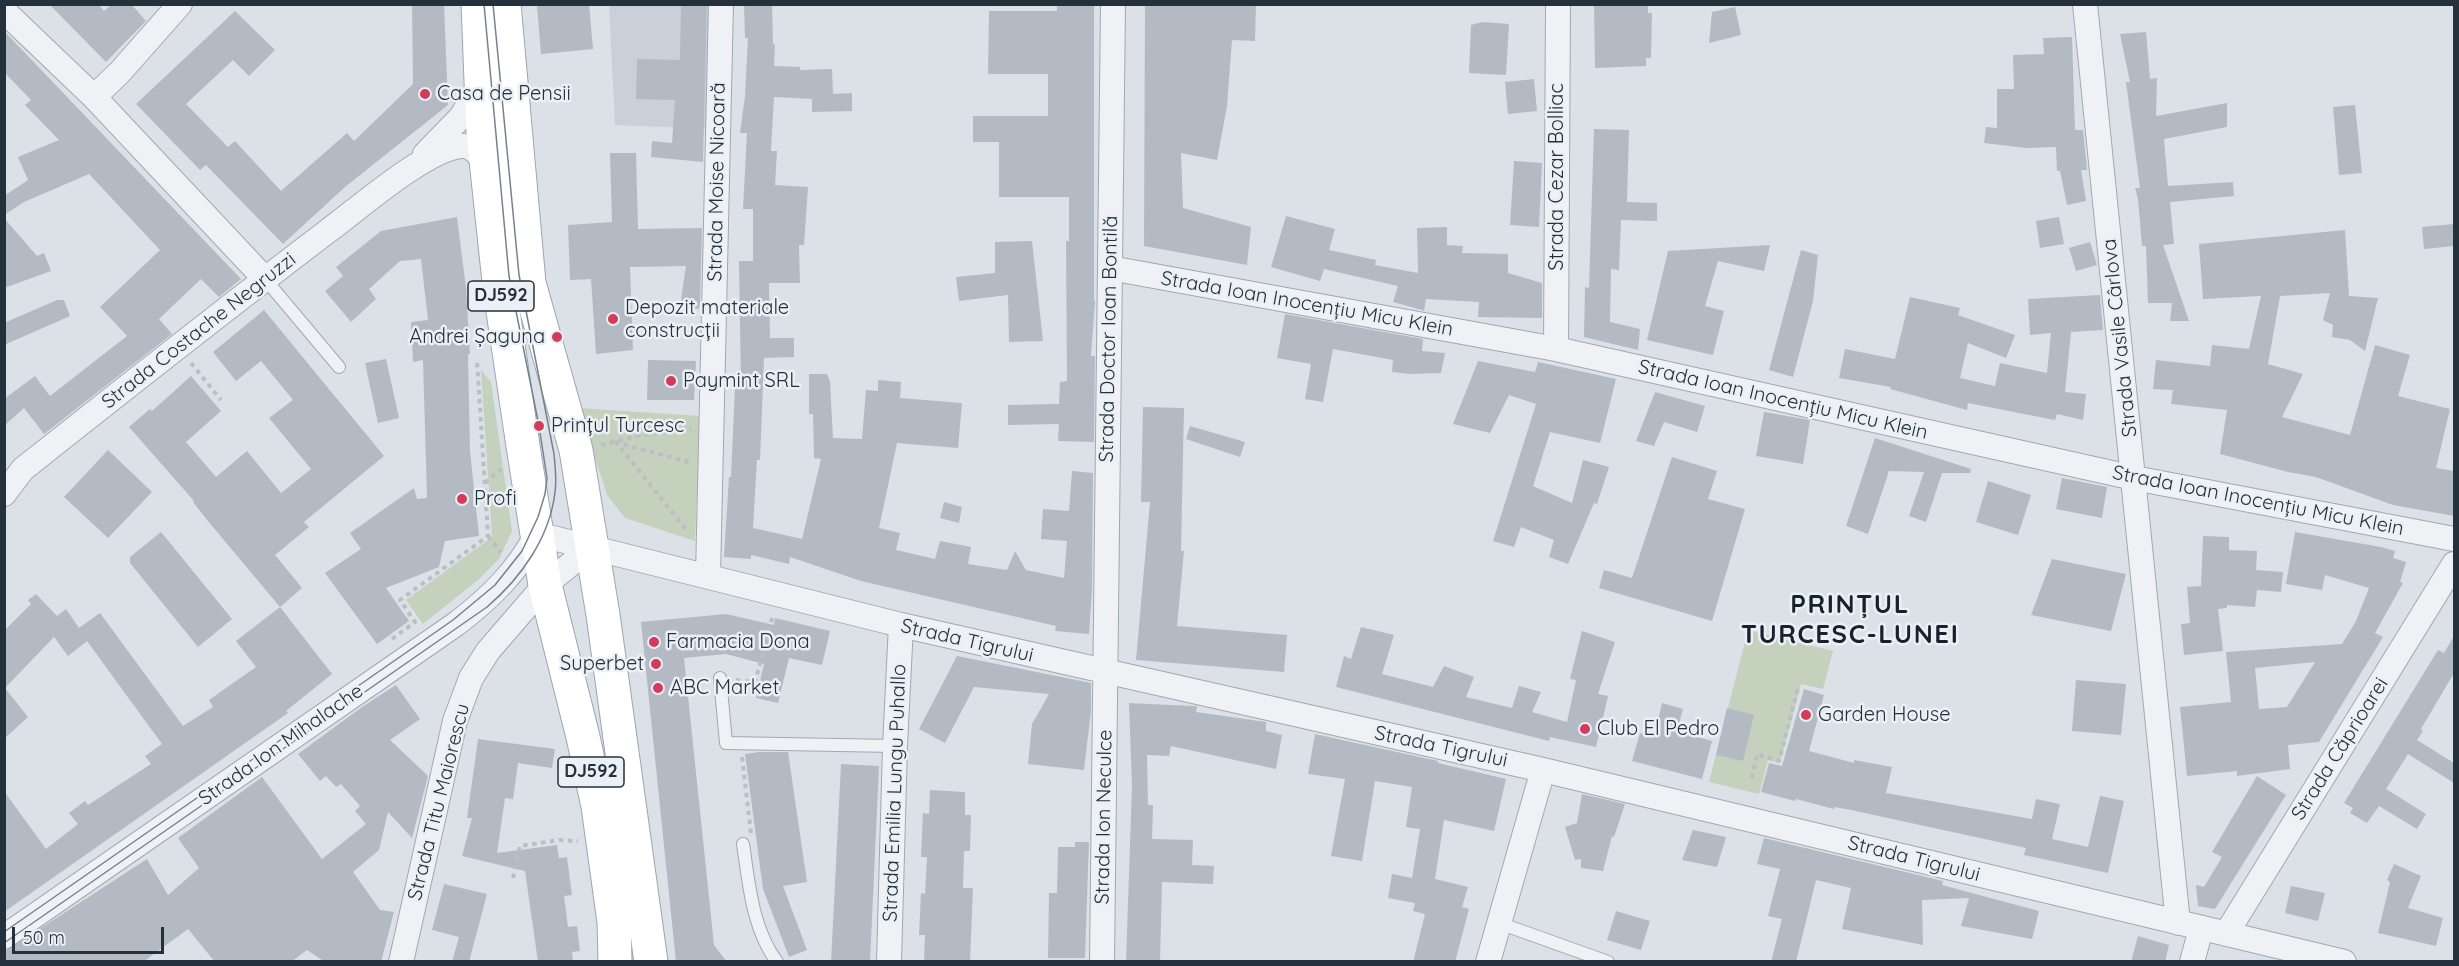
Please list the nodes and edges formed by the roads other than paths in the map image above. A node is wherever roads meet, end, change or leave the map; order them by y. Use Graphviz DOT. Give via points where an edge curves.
graph roads {
  1 [pos="180,4"];
  2 [pos="478,4"];
  3 [pos="504,4"];
  4 [pos="721,4"];
  5 [pos="1113,4"];
  6 [pos="1558,4"];
  7 [pos="2085,4"];
  8 [pos="4,11"];
  9 [pos="480,86"];
  10 [pos="94,97"];
  11 [pos="486,164"];
  12 [pos="401,176"];
  13 [pos="1110,268"];
  14 [pos="265,279"];
  15 [pos="1556,349"];
  16 [pos="339,367"];
  17 [pos="2134,478"];
  18 [pos="7,483"];
  19 [pos="537,534"];
  20 [pos="2454,539"];
  21 [pos="593,546"];
  22 [pos="2454,564"];
  23 [pos="708,576"];
  24 [pos="545,585"];
  25 [pos="901,625"];
  26 [pos="1105,673"];
  27 [pos="720,678"];
  28 [pos="895,746"];
  29 [pos="1543,770"];
  30 [pos="743,844"];
  31 [pos="1498,923"];
  32 [pos="2178,923"];
  33 [pos="2201,928"];
  34 [pos="2226,934"];
  35 [pos="4,937"];
  36 [pos="402,962"];
  37 [pos="615,962"];
  38 [pos="651,962"];
  39 [pos="777,962"];
  40 [pos="889,962"];
  41 [pos="1102,962"];
  42 [pos="1488,962"];
  43 [pos="1608,962"];
  44 [pos="2192,962"];
  45 [pos="2344,962"];
  1 -- 10 [label="street"];
  2 -- 9 [label="main road, DJ592"];
  3 -- 21 [label="main road, DJ592" via="529,283 576,450"];
  4 -- 23 [label="street, Strada Moise Nicoară"];
  5 -- 13 [label="street, Strada Doctor Ioan Bontilă"];
  6 -- 15 [label="street, Strada Cezar Bolliac"];
  7 -- 17 [label="street, Strada Vasile Cârlova"];
  8 -- 10 [label="street"];
  9 -- 11 [label="main road, DJ592"];
  9 -- 12 [label="street, Strada Costache Negruzzi" via="462,117"];
  10 -- 14 [label="street"];
  11 -- 12 [label="street, Strada Costache Negruzzi" via="479,154 463,146 434,156"];
  11 -- 19 [label="main road, DJ592"];
  12 -- 14 [label="street, Strada Costache Negruzzi"];
  13 -- 15 [label="street, Strada Ioan Inocențiu Micu Klein"];
  13 -- 26 [label="street, Strada Doctor Ioan Bontilă"];
  14 -- 16 [label="lane"];
  14 -- 18 [label="street, Strada Costache Negruzzi"];
  15 -- 17 [label="street, Strada Ioan Inocențiu Micu Klein"];
  17 -- 20 [label="street, Strada Ioan Inocențiu Micu Klein"];
  17 -- 32 [label="street, Strada Vasile Cârlova"];
  19 -- 21 [label="street, Strada Tigrului"];
  19 -- 24 [label="main road, DJ592"];
  19 -- 35 [label="street, Strada Ion Mihalache" via="499,589 456,624"];
  21 -- 23 [label="street, Strada Tigrului"];
  21 -- 24 [label="street, Strada Titu Maiorescu"];
  21 -- 38 [label="main road, DJ592"];
  22 -- 34 [label="street, Strada Căprioarei"];
  23 -- 25 [label="street, Strada Tigrului"];
  24 -- 36 [label="street, Strada Titu Maiorescu" via="488,651 471,678 455,721"];
  24 -- 37 [label="main road, DJ592" via="598,806 614,922"];
  25 -- 26 [label="street, Strada Tigrului"];
  25 -- 28 [label="street, Strada Emilia Lungu Puhallo"];
  26 -- 29 [label="street, Strada Tigrului"];
  26 -- 41 [label="street, Strada Ion Neculce"];
  27 -- 28 [label="lane" via="726,744"];
  28 -- 40 [label="street, Strada Emilia Lungu Puhallo"];
  29 -- 31 [label="street"];
  29 -- 32 [label="street, Strada Tigrului"];
  30 -- 39 [label="lane" via="752,906 767,948"];
  31 -- 42 [label="street"];
  31 -- 43 [label="lane"];
  32 -- 33 [label="street, Strada Tigrului"];
  33 -- 34 [label="street, Strada Tigrului"];
  33 -- 44 [label="street"];
  34 -- 45 [label="street, Strada Tigrului"];
}
